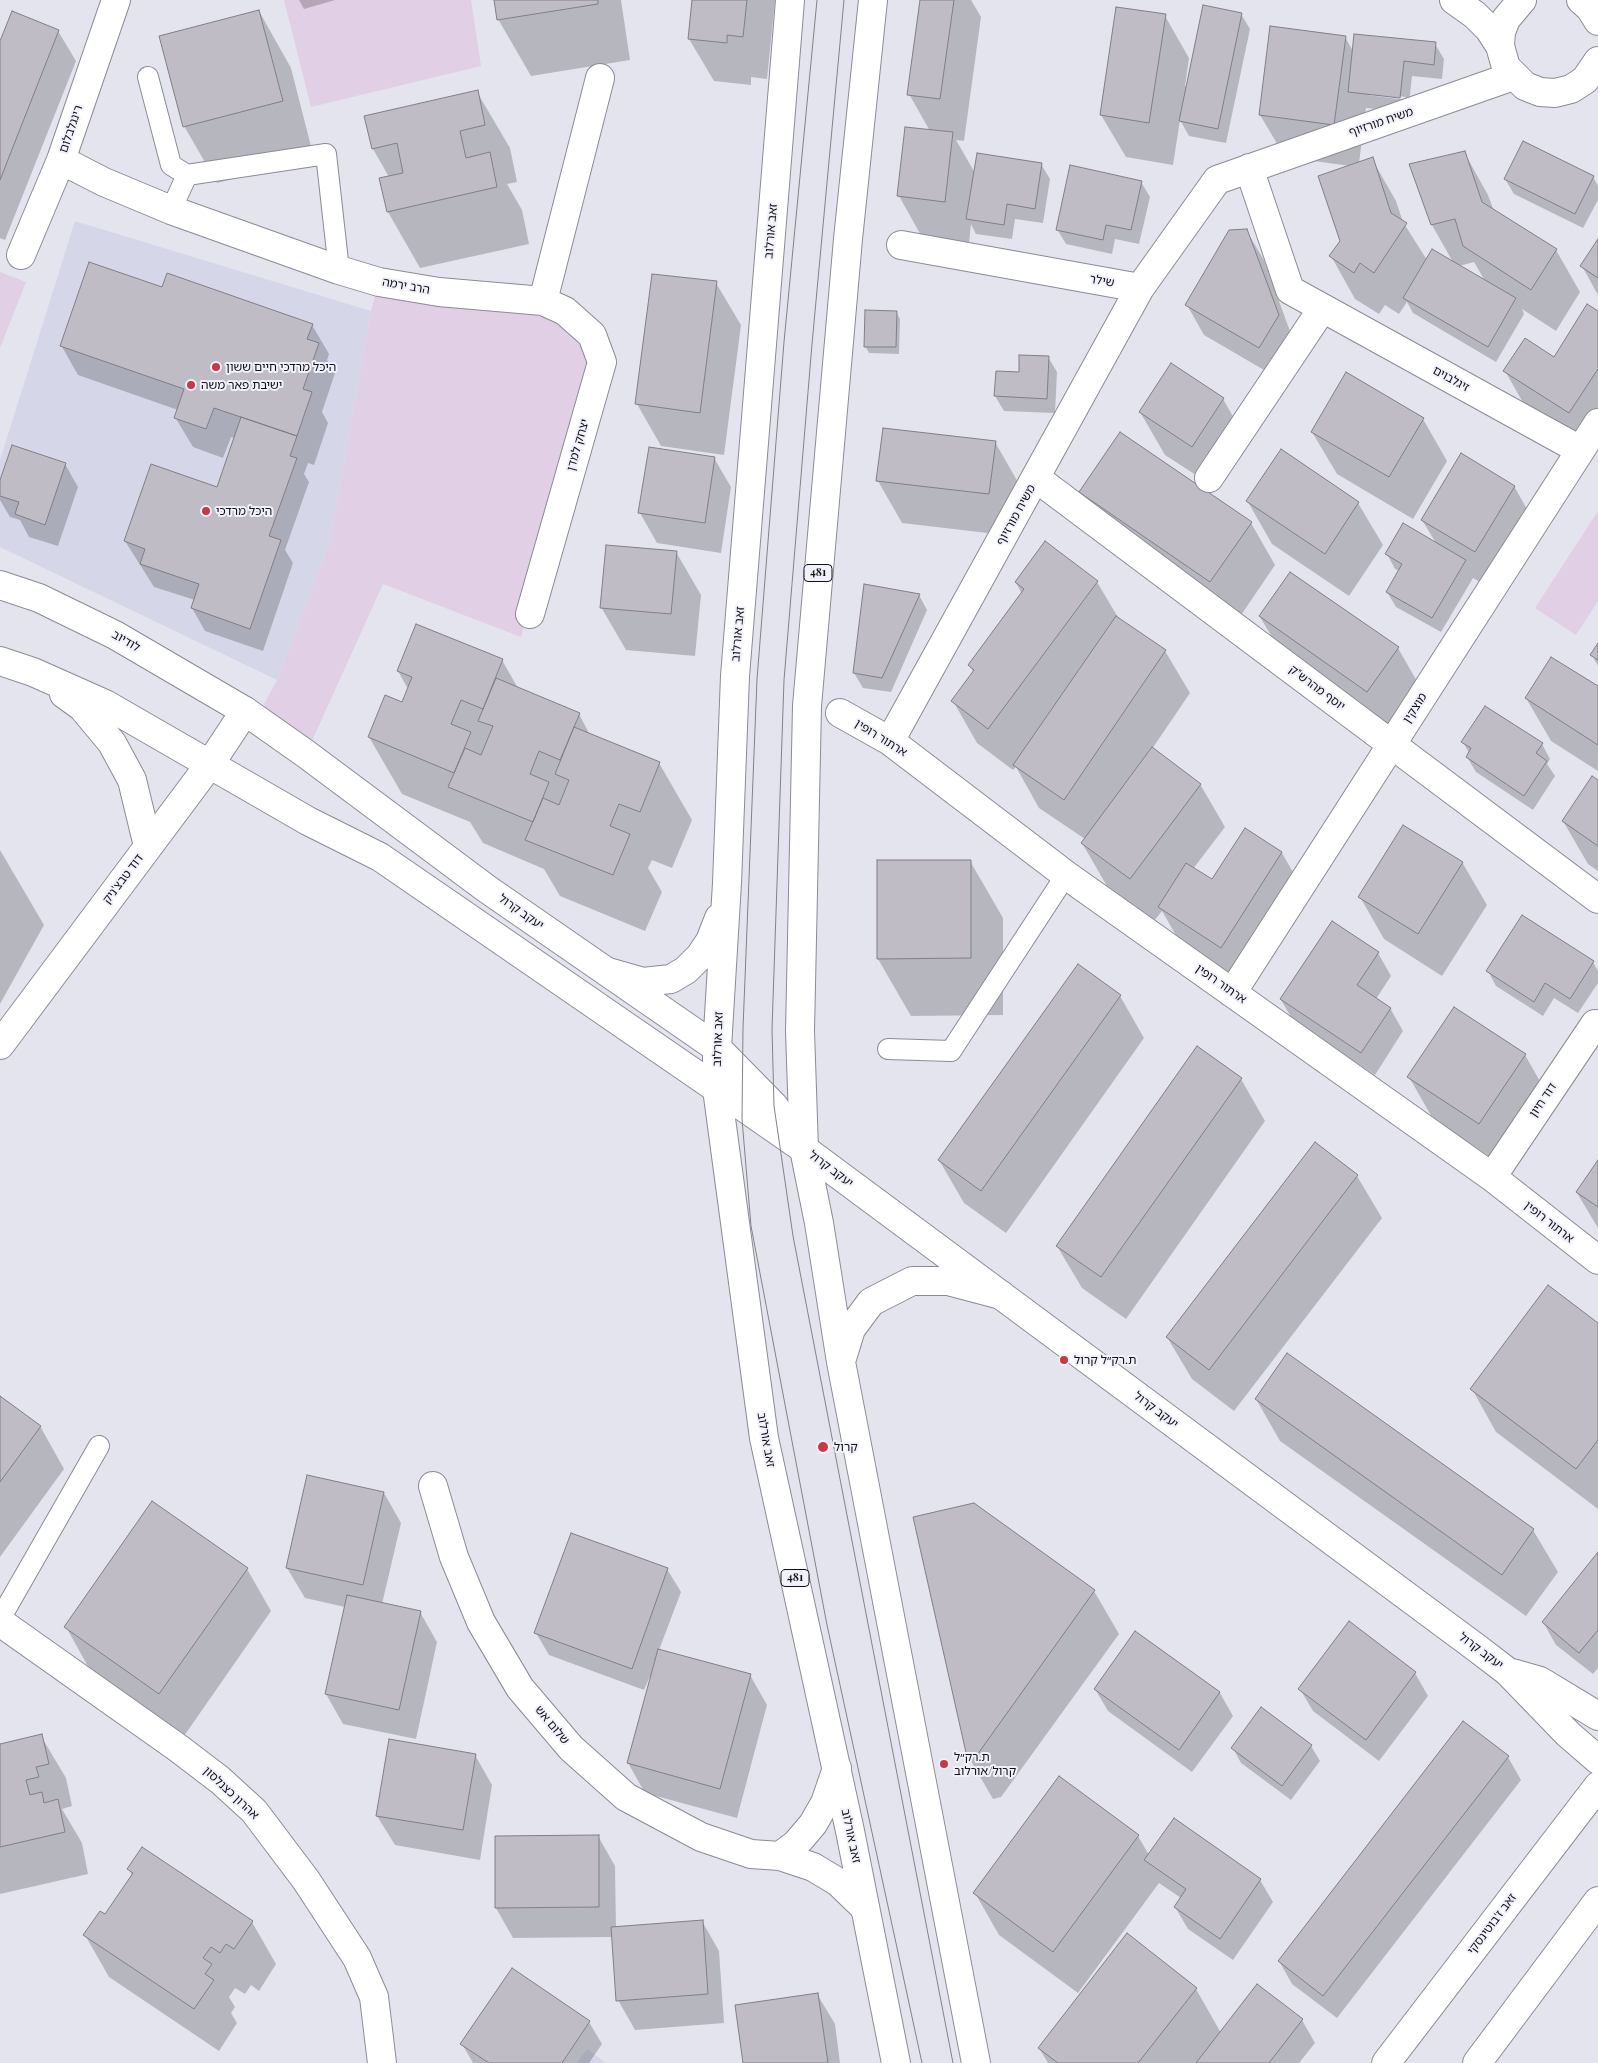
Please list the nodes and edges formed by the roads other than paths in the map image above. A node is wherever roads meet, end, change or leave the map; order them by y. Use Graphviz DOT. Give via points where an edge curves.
graph roads {
  1 [pos="116,0"];
  2 [pos="790,0"];
  3 [pos="873,0"];
  4 [pos="1454,0"];
  5 [pos="1473,0"];
  6 [pos="1581,0"];
  7 [pos="1518,3"];
  8 [pos="1598,20"];
  9 [pos="1500,46"];
  10 [pos="1513,76"];
  11 [pos="148,77"];
  12 [pos="1594,77"];
  13 [pos="600,78"];
  14 [pos="61,160"];
  15 [pos="1249,168"];
  16 [pos="187,175"];
  17 [pos="171,210"];
  18 [pos="901,246"];
  19 [pos="21,255"];
  20 [pos="340,270"];
  21 [pos="1140,288"];
  22 [pos="543,301"];
  23 [pos="1322,309"];
  24 [pos="1598,422"];
  25 [pos="1580,450"];
  26 [pos="1036,478"];
  27 [pos="1209,478"];
  28 [pos="0,585"];
  29 [pos="530,614"];
  30 [pos="0,661"];
  31 [pos="32,672"];
  32 [pos="246,712"];
  33 [pos="840,714"];
  34 [pos="890,741"];
  35 [pos="1392,744"];
  36 [pos="210,764"];
  37 [pos="148,846"];
  38 [pos="1066,875"];
  39 [pos="727,882"];
  40 [pos="1598,900"];
  41 [pos="608,972"];
  42 [pos="1232,993"];
  43 [pos="1595,1024"];
  44 [pos="0,1045"];
  45 [pos="717,1048"];
  46 [pos="888,1049"];
  47 [pos="717,1089"];
  48 [pos="804,1148"];
  49 [pos="1492,1177"];
  50 [pos="1598,1260"];
  51 [pos="1001,1295"];
  52 [pos="840,1362"];
  53 [pos="99,1446"];
  54 [pos="433,1486"];
  55 [pos="0,1620"];
  56 [pos="1508,1672"];
  57 [pos="1598,1716"];
  58 [pos="1598,1760"];
  59 [pos="837,1768"];
  60 [pos="1598,1786"];
  61 [pos="780,1856"];
  62 [pos="1598,1902"];
  63 [pos="865,1908"];
  64 [pos="382,2063"];
  65 [pos="896,2063"];
  66 [pos="976,2063"];
  67 [pos="1386,2063"];
  68 [pos="1477,2063"];
  1 -- 14 [label="street, רינגלבלום"];
  2 -- 39 [label="street, זאב אורלוב / 481" via="734,676"];
  3 -- 48 [label="street, 481" via="848,239 807,706 800,1031"];
  4 -- 9 [label="street" via="1475,15"];
  5 -- 7 [label="street"];
  6 -- 8 [label="street"];
  7 -- 9 [label="street" via="1501,32"];
  9 -- 10 [label="street"];
  10 -- 12 [label="street" via="1532,89 1556,93"];
  10 -- 15 [label="street, משיח מורזיוף"];
  11 -- 16 [label="lane" via="171,165"];
  13 -- 22 [label="street"];
  14 -- 17 [label="street, הרב ירמה"];
  14 -- 19 [label="street, רינגלבלום"];
  15 -- 21 [label="street" via="1217,180"];
  15 -- 23 [label="street, זיגלבוים" via="1290,290"];
  16 -- 17 [label="lane"];
  16 -- 20 [label="lane" via="326,154"];
  17 -- 20 [label="street, הרב ירמה"];
  18 -- 21 [label="street, שילר"];
  20 -- 22 [label="street, הרב ירמה" via="379,282 439,292"];
  21 -- 26 [label="street, משיח מורזיוף"];
  22 -- 29 [label="street, יצחק למדן" via="565,311 592,335 602,362"];
  23 -- 25 [label="street, זיגלבוים"];
  23 -- 27 [label="street"];
  24 -- 25 [label="street, מוצקין"];
  25 -- 35 [label="street, מוצקין"];
  26 -- 34 [label="street, משיח מורזיוף"];
  26 -- 35 [label="street, יוסף מהרש\"ק"];
  28 -- 32 [label="street, לודיוב" via="39,598 116,634"];
  30 -- 31 [label="street"];
  31 -- 36 [label="street" via="105,704"];
  31 -- 37 [label="street" via="82,707 112,744 132,780"];
  32 -- 36 [label="street, דוד טבצ'ניק"];
  32 -- 41 [label="street, יעקב קרול" via="487,889"];
  33 -- 34 [label="street, ארתור רופין"];
  34 -- 38 [label="street, ארתור רופין"];
  35 -- 40 [label="street, יוסף מהרש\"ק"];
  35 -- 42 [label="street, מוצקין"];
  36 -- 37 [label="street, דוד טבצ'ניק"];
  36 -- 47 [label="street, יעקב קרול" via="308,821 380,857"];
  37 -- 44 [label="street, דוד טבצ'ניק"];
  38 -- 42 [label="street, ארתור רופין"];
  38 -- 46 [label="lane" via="952,1051"];
  39 -- 41 [label="street" via="710,941 686,970 671,979 643,982"];
  39 -- 45 [label="street, זאב אורלוב / 481"];
  41 -- 45 [label="street, יעקב קרול"];
  42 -- 49 [label="street, ארתור רופין"];
  43 -- 49 [label="street, דוד חיון"];
  45 -- 47 [label="street, זאב אורלוב / 481"];
  45 -- 48 [label="street, יעקב קרול" via="774,1106"];
  47 -- 48 [label="street, יעקב קרול"];
  47 -- 59 [label="street, זאב אורלוב / 481" via="764,1438"];
  48 -- 51 [label="street, יעקב קרול"];
  48 -- 52 [label="street, 481"];
  49 -- 50 [label="street, ארתור רופין"];
  51 -- 52 [label="street" via="948,1281 912,1281 871,1302 851,1329"];
  51 -- 56 [label="street, יעקב קרול"];
  52 -- 66 [label="street, 481"];
  53 -- 55 [label="lane"];
  54 -- 61 [label="street, שלום אש" via="454,1557 481,1622 520,1688 571,1748 626,1797 702,1837 751,1854"];
  55 -- 64 [label="street, אהרון כצנלסון" via="178,1748 220,1780 254,1812 306,1880 356,1958 374,1997"];
  56 -- 57 [label="street, יעקב קרול" via="1540,1681"];
  56 -- 58 [label="street, יעקב קרול"];
  59 -- 61 [label="street" via="825,1803 813,1824 796,1844"];
  59 -- 63 [label="street, זאב אורלוב / 481"];
  60 -- 67 [label="street, זאב ז'בוטינסקי"];
  61 -- 63 [label="street, שלום אש" via="813,1867 830,1877"];
  62 -- 68 [label="street"];
  63 -- 65 [label="street, זאב אורלוב / 481"];
}
